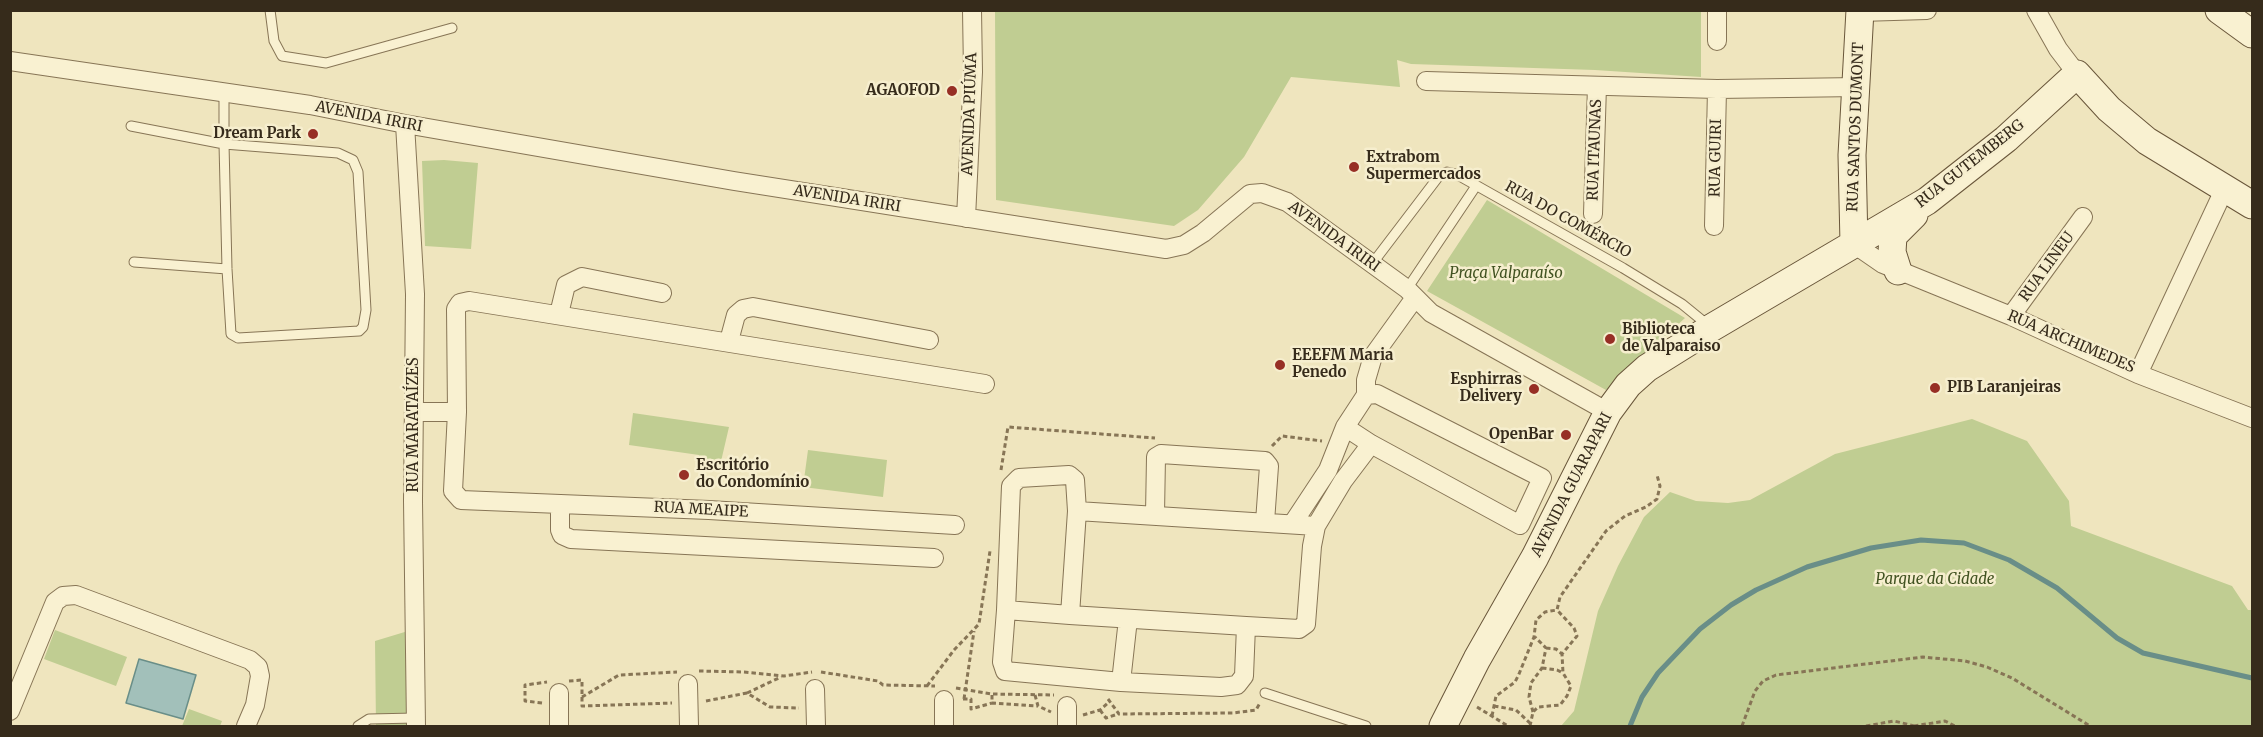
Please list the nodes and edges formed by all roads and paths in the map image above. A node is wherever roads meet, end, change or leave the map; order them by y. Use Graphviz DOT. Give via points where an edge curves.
graph roads {
  1 [pos="270,10"];
  2 [pos="972,10"];
  3 [pos="1717,10"];
  4 [pos="1927,10"];
  5 [pos="2036,10"];
  6 [pos="2219,10"];
  7 [pos="1860,11"];
  8 [pos="452,28"];
  9 [pos="2253,34"];
  10 [pos="1716,41"];
  11 [pos="10,61"];
  12 [pos="2077,74"];
  13 [pos="1426,81"];
  14 [pos="1597,86"];
  15 [pos="1857,87"];
  16 [pos="1717,89"];
  17 [pos="224,92"];
  18 [pos="405,124"];
  19 [pos="131,126"];
  20 [pos="224,144"];
  21 [pos="1476,186"];
  22 [pos="2224,190"];
  23 [pos="1918,206"];
  24 [pos="2253,206"];
  25 [pos="1853,213"];
  26 [pos="1593,214"];
  27 [pos="2083,217"];
  28 [pos="966,218"];
  29 [pos="1895,220"];
  30 [pos="1714,226"];
  31 [pos="1854,244"];
  32 [pos="134,262"];
  33 [pos="1372,264"];
  34 [pos="226,269"];
  35 [pos="1898,270"];
  36 [pos="662,293"];
  37 [pos="1410,294"];
  38 [pos="559,314"];
  39 [pos="2011,316"];
  40 [pos="1711,328"];
  41 [pos="929,340"];
  42 [pos="729,341"];
  43 [pos="2139,374"];
  44 [pos="985,384"];
  45 [pos="1366,395"];
  46 [pos="414,412"];
  47 [pos="457,412"];
  48 [pos="1608,412"];
  49 [pos="2253,418"];
  50 [pos="1346,426"];
  51 [pos="1371,444"];
  52 [pos="1657,475"];
  53 [pos="1542,478"];
  54 [pos="1569,492"];
  55 [pos="560,504"];
  56 [pos="1077,511"];
  57 [pos="1155,514"];
  58 [pos="1265,522"];
  59 [pos="1293,523"];
  60 [pos="955,525"];
  61 [pos="1520,525"];
  62 [pos="1316,526"];
  63 [pos="1545,536"];
  64 [pos="934,558"];
  65 [pos="1006,610"];
  66 [pos="1557,610"];
  67 [pos="1070,615"];
  68 [pos="1128,618"];
  69 [pos="1246,626"];
  70 [pos="975,629"];
  71 [pos="1534,637"];
  72 [pos="1546,648"];
  73 [pos="1562,654"];
  74 [pos="1542,668"];
  75 [pos="1563,673"];
  76 [pos="784,676"];
  77 [pos="686,682"];
  78 [pos="1121,682"];
  79 [pos="966,689"];
  80 [pos="560,690"];
  81 [pos="947,692"];
  82 [pos="1460,692"];
  83 [pos="747,693"];
  84 [pos="1265,693"];
  85 [pos="992,694"];
  86 [pos="1106,696"];
  87 [pos="582,697"];
  88 [pos="815,698"];
  89 [pos="964,699"];
  90 [pos="1061,701"];
  91 [pos="992,704"];
  92 [pos="1038,706"];
  93 [pos="1494,706"];
  94 [pos="1100,710"];
  95 [pos="10,711"];
  96 [pos="1533,712"];
  97 [pos="1119,714"];
  98 [pos="1492,716"];
  99 [pos="416,722"];
  100 [pos="1530,725"];
  101 [pos="246,726"];
  102 [pos="358,726"];
  103 [pos="559,726"];
  104 [pos="689,726"];
  105 [pos="816,726"];
  106 [pos="944,726"];
  107 [pos="1067,726"];
  108 [pos="1366,726"];
  109 [pos="1443,726"];
  110 [pos="1508,726"];
  111 [pos="1742,726"];
  112 [pos="1866,726"];
  113 [pos="1915,726"];
  114 [pos="1955,726"];
  115 [pos="2090,726"];
  1 -- 8 [label="lane" via="274,41 282,56 326,63"];
  2 -- 28 [label="street, AVENIDA PIÚMA"];
  3 -- 10 [label="street"];
  4 -- 7 [label="street"];
  5 -- 12 [label="street"];
  6 -- 9 [label="street"];
  7 -- 15 [label="street, RUA SANTOS DUMONT"];
  11 -- 17 [label="street, AVENIDA IRIRI"];
  12 -- 22 [label="street" via="2109,109 2147,141"];
  12 -- 23 [label="street, RUA GUTEMBERG" via="2006,139"];
  13 -- 14 [label="street"];
  14 -- 16 [label="street"];
  14 -- 26 [label="street, RUA ITAUNAS"];
  15 -- 16 [label="street"];
  15 -- 25 [label="street, RUA SANTOS DUMONT"];
  16 -- 30 [label="street, RUA GUIRI"];
  17 -- 18 [label="street, AVENIDA IRIRI"];
  17 -- 20 [label="lane"];
  18 -- 28 [label="street, AVENIDA IRIRI"];
  18 -- 46 [label="street, RUA MARATAÍZES" via="415,294"];
  19 -- 20 [label="lane"];
  20 -- 34 [label="lane"];
  20 -- 34 [label="lane" via="338,153 353,160 358,172 366,310 363,327 359,331 238,338 231,334"];
  21 -- 33 [label="lane, RUA DO COMÉRCIO" via="1456,174 1442,173"];
  21 -- 37 [label="lane"];
  21 -- 40 [label="lane, RUA DO COMÉRCIO" via="1623,268 1682,304"];
  22 -- 24 [label="street"];
  22 -- 43 [label="street, RUA ARCHIMEDES"];
  23 -- 29 [label="street, RUA GUTEMBERG"];
  23 -- 35 [label="street" via="1893,236 1892,252"];
  25 -- 29 [label="street"];
  25 -- 31 [label="street, RUA SANTOS DUMONT"];
  27 -- 39 [label="street, RUA LINEU"];
  28 -- 33 [label="street, AVENIDA IRIRI" via="1166,249 1184,245 1250,194 1262,193 1287,202"];
  29 -- 31 [label="street, RUA GUTEMBERG"];
  31 -- 35 [label="street, RUA ARCHIMEDES" via="1872,259"];
  31 -- 40 [label="street, AVENIDA GUARAPARI"];
  32 -- 34 [label="lane"];
  33 -- 37 [label="street, AVENIDA IRIRI"];
  35 -- 39 [label="street, RUA ARCHIMEDES"];
  36 -- 38 [label="street" via="582,277 566,285"];
  37 -- 45 [label="street" via="1373,356"];
  37 -- 48 [label="street, AVENIDA IRIRI" via="1431,313"];
  38 -- 42 [label="street"];
  38 -- 47 [label="street" via="460,303 456,309"];
  39 -- 43 [label="street, RUA ARCHIMEDES"];
  40 -- 48 [label="street, AVENIDA GUARAPARI" via="1647,368"];
  41 -- 42 [label="street" via="753,307 736,315"];
  42 -- 44 [label="street"];
  43 -- 49 [label="street"];
  45 -- 50 [label="street"];
  45 -- 53 [label="street" via="1377,394"];
  46 -- 47 [label="street"];
  46 -- 99 [label="street, RUA MARATAÍZES"];
  47 -- 55 [label="street, RUA MEAIPE" via="453,491 461,500"];
  48 -- 54 [label="street, AVENIDA GUARAPARI"];
  50 -- 51 [label="street"];
  50 -- 59 [label="street" via="1328,470"];
  51 -- 61 [label="street"];
  51 -- 62 [label="street"];
  52 -- 66 [label="path" via="1657,500 1606,531 1560,597"];
  53 -- 54 [label="street"];
  53 -- 61 [label="street"];
  54 -- 63 [label="street, AVENIDA GUARAPARI"];
  55 -- 60 [label="street, RUA MEAIPE"];
  55 -- 64 [label="street" via="560,530 572,539"];
  56 -- 57 [label="street"];
  56 -- 65 [label="street" via="1073,476 1024,476 1014,480"];
  56 -- 67 [label="street"];
  57 -- 58 [label="street"];
  57 -- 58 [label="street" via="1156,457 1161,453 1265,461 1269,466"];
  58 -- 59 [label="street"];
  59 -- 62 [label="street"];
  61 -- 63 [label="street"];
  62 -- 69 [label="street" via="1304,627"];
  63 -- 82 [label="street, AVENIDA GUARAPARI"];
  65 -- 67 [label="street"];
  65 -- 78 [label="street" via="1002,662 1005,671"];
  66 -- 71 [label="path" via="1545,612 1536,620"];
  66 -- 73 [label="path" via="1577,636"];
  67 -- 68 [label="street"];
  68 -- 69 [label="street"];
  68 -- 78 [label="street"];
  69 -- 78 [label="street" via="1244,676 1237,685"];
  70 -- 79 [label="path"];
  71 -- 72 [label="path"];
  71 -- 93 [label="path" via="1515,681 1500,691"];
  72 -- 73 [label="path"];
  72 -- 74 [label="path"];
  73 -- 75 [label="path"];
  74 -- 75 [label="path"];
  74 -- 96 [label="path" via="1531,683"];
  75 -- 96 [label="path" via="1571,686 1567,696 1560,705 1544,705"];
  76 -- 77 [label="path" via="744,672"];
  76 -- 81 [label="path" via="800,672 841,673 883,685"];
  76 -- 83 [label="path"];
  77 -- 83 [label="path"];
  77 -- 87 [label="path" via="619,675"];
  77 -- 87 [label="path" via="582,706"];
  77 -- 104 [label="street"];
  79 -- 81 [label="path"];
  79 -- 85 [label="path"];
  79 -- 89 [label="path"];
  80 -- 80 [label="path" via="525,701 523,694 525,685"];
  80 -- 87 [label="path" via="582,680"];
  80 -- 103 [label="street"];
  81 -- 89 [label="path"];
  81 -- 106 [label="street"];
  82 -- 98 [label="path"];
  82 -- 109 [label="street, AVENIDA GUARAPARI"];
  83 -- 88 [label="path" via="770,707"];
  84 -- 97 [label="path" via="1256,710"];
  84 -- 108 [label="lane"];
  85 -- 90 [label="path"];
  85 -- 91 [label="path"];
  86 -- 97 [label="path"];
  88 -- 105 [label="street"];
  89 -- 91 [label="path" via="970,699 971,710"];
  90 -- 107 [label="street"];
  91 -- 92 [label="path"];
  93 -- 98 [label="path"];
  93 -- 100 [label="path" via="1516,710"];
  94 -- 97 [label="path" via="1106,717"];
  95 -- 101 [label="street" via="55,602 63,596 76,595 250,660 258,667 260,676 255,705"];
  96 -- 100 [label="path"];
  98 -- 110 [label="path"];
  99 -- 102 [label="lane" via="369,719"];
  111 -- 115 [label="path" via="1755,691 1763,681 1776,675 1923,657 1987,667"];
  112 -- 113 [label="path" via="1894,721"];
  113 -- 114 [label="path" via="1945,721"];
}
